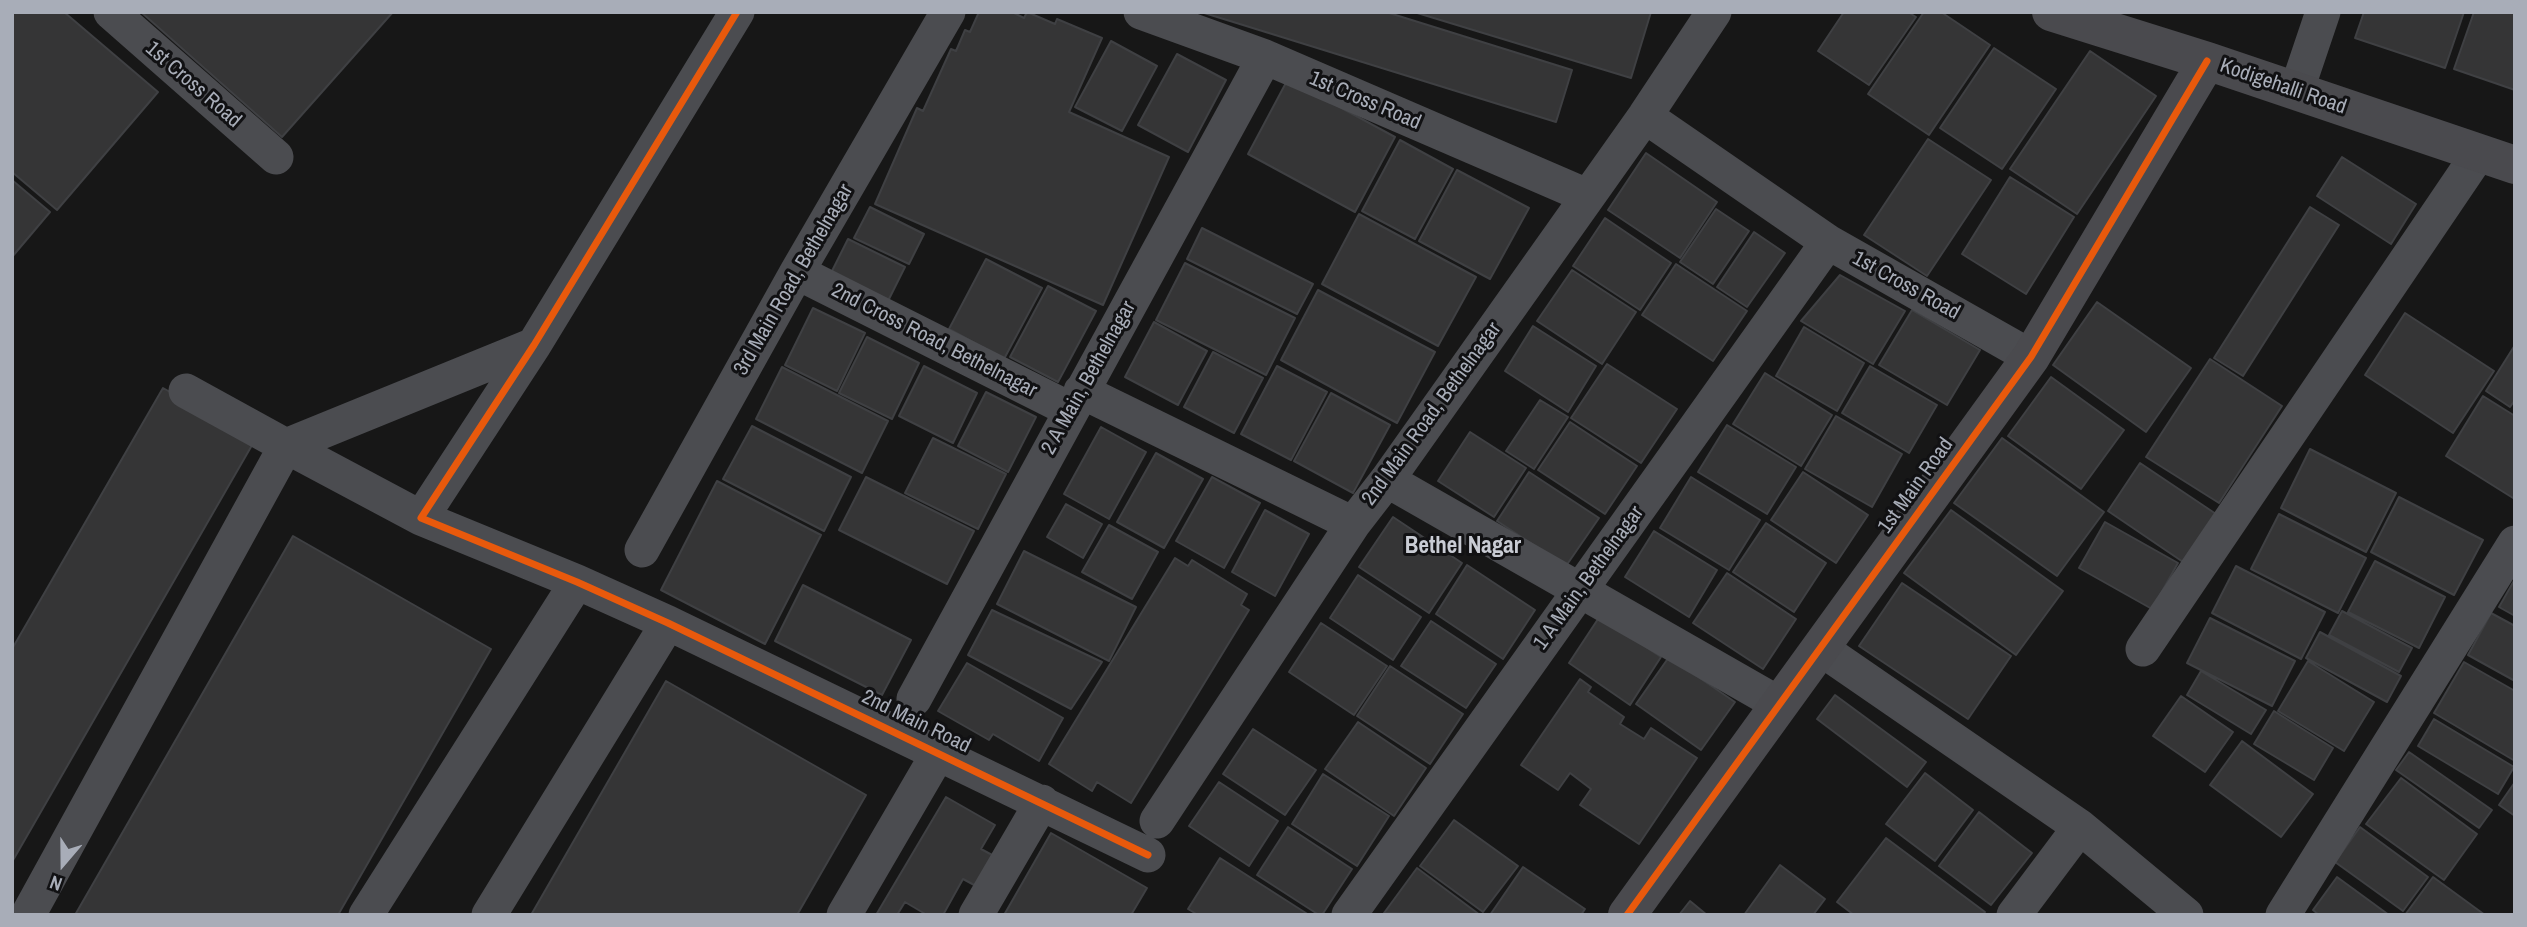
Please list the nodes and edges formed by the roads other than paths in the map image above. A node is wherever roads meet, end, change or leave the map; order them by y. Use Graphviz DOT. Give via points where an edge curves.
graph roads {
  1 [pos="111,12"];
  2 [pos="737,12"];
  3 [pos="948,12"];
  4 [pos="1141,12"];
  5 [pos="1714,12"];
  6 [pos="2051,12"];
  7 [pos="2323,12"];
  8 [pos="1265,57"];
  9 [pos="2207,61"];
  10 [pos="2296,92"];
  11 [pos="1645,116"];
  12 [pos="2479,153"];
  13 [pos="276,158"];
  14 [pos="2515,165"];
  15 [pos="1587,196"];
  16 [pos="1828,242"];
  17 [pos="797,272"];
  18 [pos="534,345"];
  19 [pos="2031,356"];
  20 [pos="186,391"];
  21 [pos="1076,401"];
  22 [pos="286,446"];
  23 [pos="1387,480"];
  24 [pos="421,518"];
  25 [pos="1353,524"];
  26 [pos="2515,542"];
  27 [pos="642,550"];
  28 [pos="577,582"];
  29 [pos="1579,590"];
  30 [pos="668,623"];
  31 [pos="1820,648"];
  32 [pos="2143,649"];
  33 [pos="915,699"];
  34 [pos="1779,704"];
  35 [pos="939,752"];
  36 [pos="1042,802"];
  37 [pos="1157,821"];
  38 [pos="2080,827"];
  39 [pos="1148,855"];
  40 [pos="28,915"];
  41 [pos="366,915"];
  42 [pos="489,915"];
  43 [pos="844,915"];
  44 [pos="976,915"];
  45 [pos="1349,915"];
  46 [pos="1627,915"];
  47 [pos="2014,915"];
  48 [pos="2186,915"];
  49 [pos="2283,915"];
  1 -- 13 [label="street, 1st Cross Road"];
  2 -- 18 [label="street"];
  3 -- 17 [label="street, 3rd Main Road, Bethelnagar"];
  4 -- 8 [label="street, 1st Cross Road"];
  5 -- 11 [label="street, 2nd Main Road, Bethelnagar"];
  6 -- 9 [label="street, Kodigehalli Road"];
  7 -- 10 [label="street"];
  8 -- 15 [label="street, 1st Cross Road"];
  8 -- 21 [label="street, 2 A Main, Bethelnagar"];
  9 -- 10 [label="street, Kodigehalli Road"];
  9 -- 19 [label="street, 1st Main Road"];
  10 -- 12 [label="street, Kodigehalli Road"];
  11 -- 15 [label="street, 2nd Main Road, Bethelnagar"];
  11 -- 16 [label="street, 1st Cross Road"];
  12 -- 14 [label="street, Kodigehalli Road"];
  12 -- 32 [label="street"];
  15 -- 23 [label="street, 2nd Main Road, Bethelnagar"];
  16 -- 19 [label="street, 1st Cross Road"];
  16 -- 29 [label="street, 1 A Main, Bethelnagar"];
  17 -- 21 [label="street, 2nd Cross Road, Bethelnagar"];
  17 -- 27 [label="street, 3rd Main Road, Bethelnagar"];
  18 -- 22 [label="street"];
  18 -- 24 [label="street"];
  19 -- 31 [label="street, 1st Main Road"];
  20 -- 22 [label="street, 2nd Main Road"];
  21 -- 25 [label="street, 2nd Cross Road, Bethelnagar"];
  21 -- 33 [label="street, 2 A Main, Bethelnagar"];
  22 -- 24 [label="street, 2nd Main Road"];
  22 -- 40 [label="street"];
  23 -- 25 [label="street, 2nd Main Road, Bethelnagar"];
  23 -- 29 [label="street"];
  24 -- 28 [label="street, 2nd Main Road"];
  25 -- 37 [label="street, 2nd Main Road, Bethelnagar"];
  26 -- 49 [label="street"];
  28 -- 30 [label="street, 2nd Main Road"];
  28 -- 41 [label="street"];
  29 -- 34 [label="street"];
  29 -- 45 [label="street, 1 A Main, Bethelnagar"];
  30 -- 35 [label="street, 2nd Main Road"];
  30 -- 42 [label="street"];
  31 -- 34 [label="street, 1st Main Road"];
  31 -- 38 [label="street"];
  34 -- 46 [label="street, 1st Main Road"];
  35 -- 36 [label="street, 2nd Main Road"];
  35 -- 43 [label="street"];
  36 -- 39 [label="street, 2nd Main Road"];
  36 -- 44 [label="street"];
  38 -- 47 [label="street"];
  38 -- 48 [label="street"];
}
